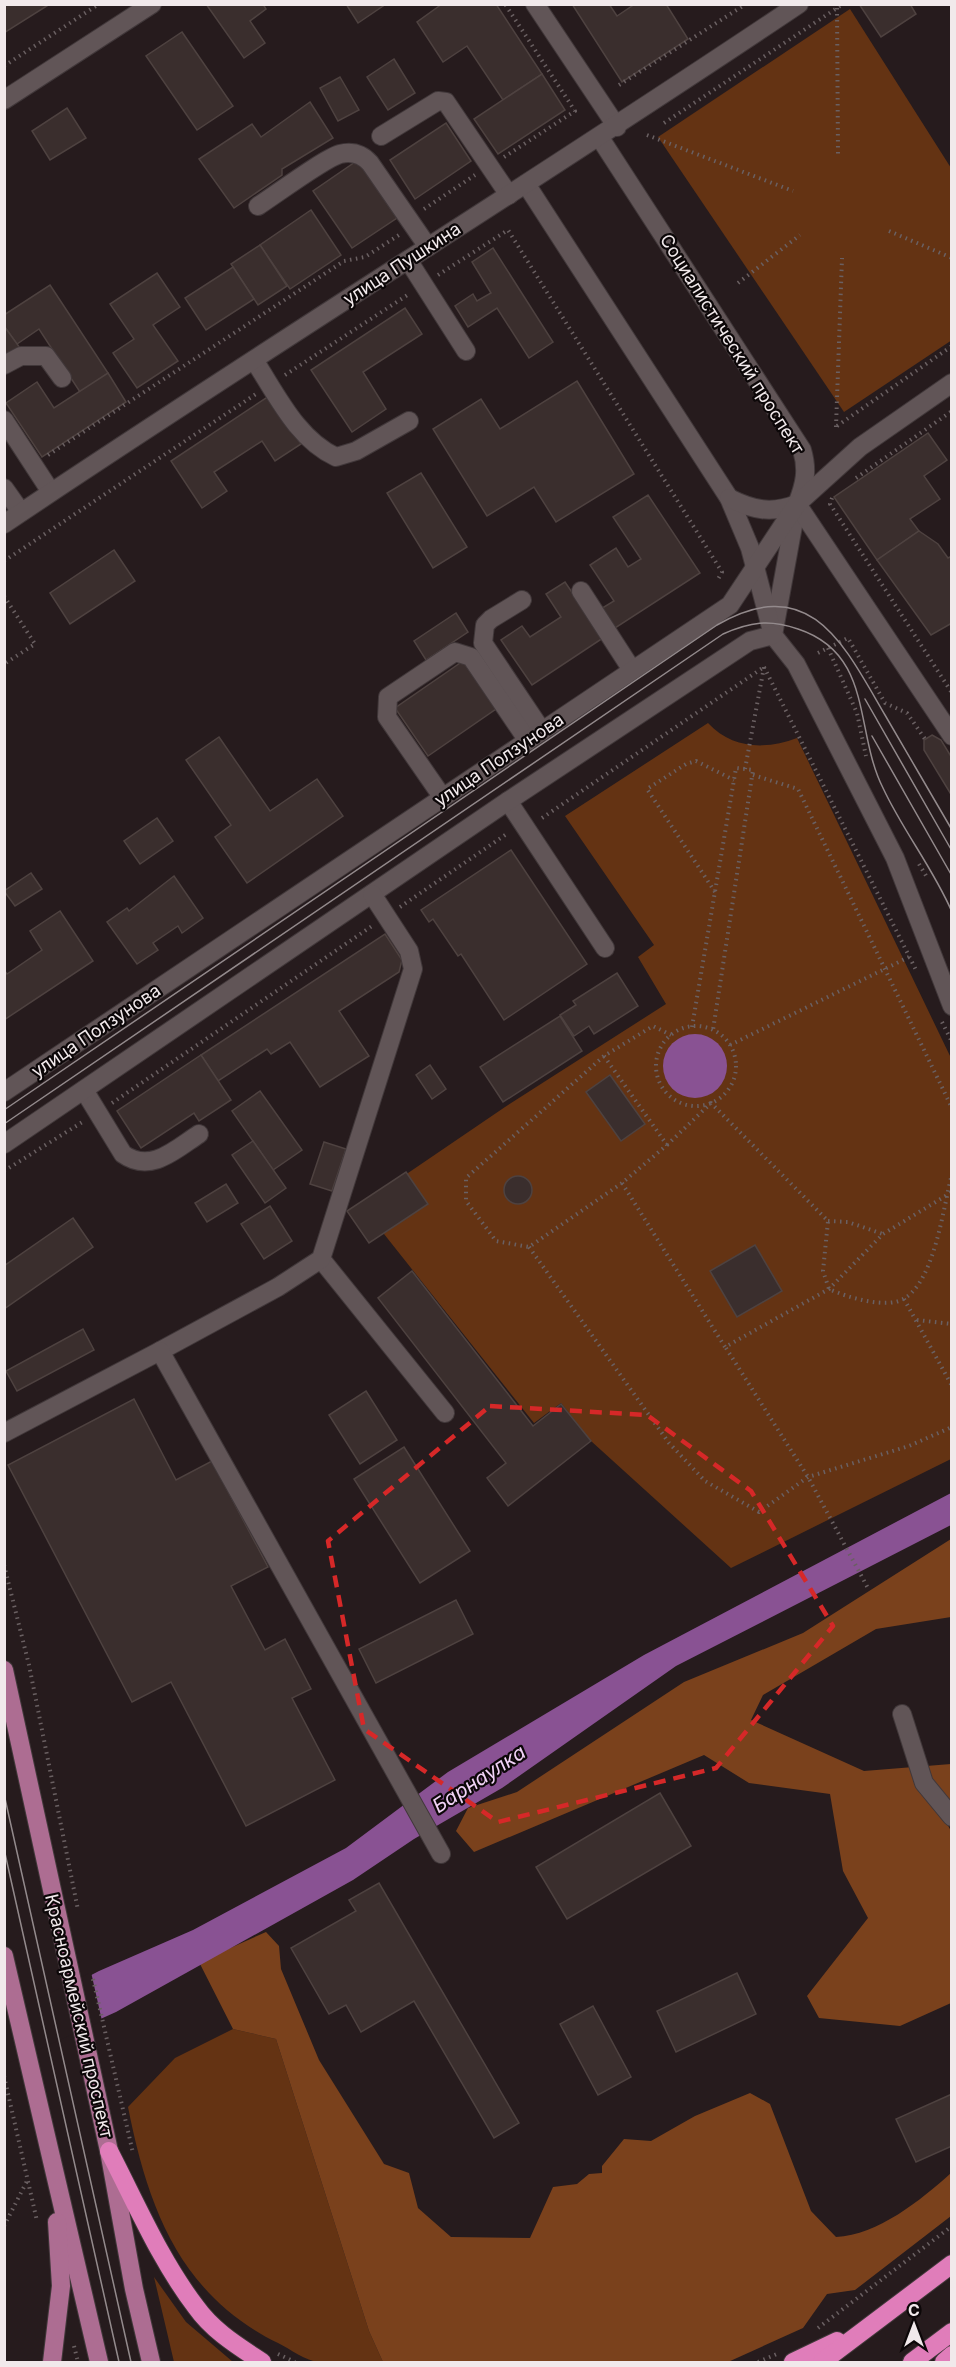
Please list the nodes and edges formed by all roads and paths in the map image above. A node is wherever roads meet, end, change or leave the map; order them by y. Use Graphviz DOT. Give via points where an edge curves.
graph roads {
  1 [pos="99,4"];
  2 [pos="152,4"];
  3 [pos="505,4"];
  4 [pos="536,4"];
  5 [pos="746,4"];
  6 [pos="799,4"];
  7 [pos="843,4"];
  8 [pos="837,8"];
  9 [pos="4,66"];
  10 [pos="619,85"];
  11 [pos="4,100"];
  12 [pos="664,123"];
  13 [pos="617,127"];
  14 [pos="647,135"];
  15 [pos="381,136"];
  16 [pos="600,138"];
  17 [pos="838,154"];
  18 [pos="490,166"];
  19 [pos="526,184"];
  20 [pos="793,191"];
  21 [pos="509,195"];
  22 [pos="258,206"];
  23 [pos="413,226"];
  24 [pos="508,230"];
  25 [pos="889,231"];
  26 [pos="800,235"];
  27 [pos="428,247"];
  28 [pos="842,258"];
  29 [pos="951,258"];
  30 [pos="408,260"];
  31 [pos="738,283"];
  32 [pos="951,346"];
  33 [pos="466,351"];
  34 [pos="254,360"];
  35 [pos="4,365"];
  36 [pos="62,378"];
  37 [pos="951,383"];
  38 [pos="951,411"];
  39 [pos="4,420"];
  40 [pos="409,421"];
  41 [pos="33,465"];
  42 [pos="849,484"];
  43 [pos="4,488"];
  44 [pos="51,492"];
  45 [pos="833,495"];
  46 [pos="729,498"];
  47 [pos="796,504"];
  48 [pos="21,513"];
  49 [pos="4,524"];
  50 [pos="754,567"];
  51 [pos="717,581"];
  52 [pos="581,591"];
  53 [pos="4,596"];
  54 [pos="522,600"];
  55 [pos="773,635"];
  56 [pos="828,648"];
  57 [pos="818,653"];
  58 [pos="4,664"];
  59 [pos="633,670"];
  60 [pos="951,693"];
  61 [pos="535,736"];
  62 [pos="951,736"];
  63 [pos="925,739"];
  64 [pos="866,759"];
  65 [pos="745,769"];
  66 [pos="753,775"];
  67 [pos="734,780"];
  68 [pos="443,798"];
  69 [pos="508,801"];
  70 [pos="916,859"];
  71 [pos="928,879"];
  72 [pos="715,892"];
  73 [pos="372,894"];
  74 [pos="605,948"];
  75 [pos="909,957"];
  76 [pos="886,968"];
  77 [pos="920,978"];
  78 [pos="946,1013"];
  79 [pos="692,1027"];
  80 [pos="713,1030"];
  81 [pos="671,1035"];
  82 [pos="951,1042"];
  83 [pos="730,1045"];
  84 [pos="604,1056"];
  85 [pos="84,1090"];
  86 [pos="4,1092"];
  87 [pos="711,1103"];
  88 [pos="951,1108"];
  89 [pos="199,1134"];
  90 [pos="4,1144"];
  91 [pos="667,1145"];
  92 [pos="951,1174"];
  93 [pos="621,1183"];
  94 [pos="949,1193"];
  95 [pos="828,1221"];
  96 [pos="883,1234"];
  97 [pos="529,1247"];
  98 [pos="321,1259"];
  99 [pos="829,1289"];
  100 [pos="904,1299"];
  101 [pos="916,1320"];
  102 [pos="951,1324"];
  103 [pos="725,1347"];
  104 [pos="160,1352"];
  105 [pos="951,1386"];
  106 [pos="445,1413"];
  107 [pos="951,1427"];
  108 [pos="4,1433"];
  109 [pos="808,1477"];
  110 [pos="4,1565"];
  111 [pos="869,1590"];
  112 [pos="4,1670"];
  113 [pos="902,1714"];
  114 [pos="951,1817"];
  115 [pos="441,1854"];
  116 [pos="80,1920"];
  117 [pos="4,1956"];
  118 [pos="92,1976"];
  119 [pos="4,2076"];
  120 [pos="17,2134"];
  121 [pos="109,2151"];
  122 [pos="133,2156"];
  123 [pos="54,2179"];
  124 [pos="28,2180"];
  125 [pos="4,2226"];
  126 [pos="951,2226"];
  127 [pos="951,2264"];
  128 [pos="868,2326"];
  129 [pos="812,2332"];
  130 [pos="951,2332"];
  131 [pos="951,2355"];
  132 [pos="789,2356"];
  133 [pos="268,2357"];
  134 [pos="51,2362"];
  135 [pos="99,2362"];
  136 [pos="151,2362"];
  137 [pos="295,2362"];
  138 [pos="758,2362"];
  139 [pos="822,2362"];
  140 [pos="912,2362"];
  141 [pos="944,2362"];
  1 -- 9 [label="path"];
  2 -- 11 [label="street"];
  3 -- 18 [label="path" via="575,111"];
  4 -- 13 [label="street"];
  5 -- 10 [label="path"];
  6 -- 13 [label="street, улица Пушкина"];
  7 -- 8 [label="path"];
  8 -- 12 [label="path"];
  8 -- 17 [label="path"];
  13 -- 16 [label="street, улица Пушкина"];
  14 -- 20 [label="path"];
  15 -- 18 [label="street" via="438,101 446,102"];
  16 -- 19 [label="street, улица Пушкина"];
  16 -- 47 [label="street, Социалистический проспект" via="802,450 805,484"];
  18 -- 21 [label="street"];
  18 -- 23 [label="path" via="418,213"];
  19 -- 21 [label="street, улица Пушкина"];
  19 -- 46 [label="street"];
  21 -- 27 [label="street, улица Пушкина"];
  22 -- 23 [label="street" via="339,154 356,154 370,163"];
  23 -- 27 [label="street"];
  23 -- 41 [label="path" via="365,257 344,261"];
  24 -- 51 [label="path" via="722,572"];
  25 -- 29 [label="path"];
  26 -- 31 [label="path"];
  27 -- 30 [label="street, улица Пушкина"];
  28 -- 32 [label="path" via="836,427"];
  30 -- 33 [label="street"];
  30 -- 34 [label="street, улица Пушкина"];
  34 -- 40 [label="street" via="304,436 336,457 356,451"];
  34 -- 44 [label="street, улица Пушкина"];
  35 -- 36 [label="street" via="21,356 46,356"];
  37 -- 47 [label="street, улица Ползунова" via="860,447"];
  38 -- 42 [label="path"];
  39 -- 41 [label="street"];
  41 -- 44 [label="street"];
  43 -- 48 [label="street"];
  44 -- 48 [label="street, улица Пушкина"];
  45 -- 60 [label="path" via="830,504"];
  46 -- 47 [label="street" via="767,512"];
  46 -- 50 [label="street"];
  47 -- 50 [label="street, улица Ползунова"];
  47 -- 55 [label="street"];
  47 -- 62 [label="street"];
  48 -- 49 [label="street, улица Пушкина"];
  50 -- 55 [label="street"];
  50 -- 59 [label="street, улица Ползунова" via="730,605"];
  52 -- 59 [label="street"];
  53 -- 58 [label="path" via="35,644"];
  54 -- 61 [label="street" via="484,625 483,643"];
  55 -- 69 [label="street" via="750,641"];
  55 -- 78 [label="street" via="789,651 895,858"];
  56 -- 57 [label="path"];
  56 -- 63 [label="path" via="848,638 885,703 907,713"];
  56 -- 64 [label="path" via="857,713"];
  59 -- 61 [label="street, улица Ползунова"];
  61 -- 68 [label="street, улица Ползунова"];
  61 -- 68 [label="street" via="471,657 455,652 426,671 388,697 387,717"];
  65 -- 66 [label="path" via="753,770"];
  65 -- 67 [label="path" via="736,768"];
  65 -- 75 [label="path" via="764,667"];
  66 -- 76 [label="path" via="798,789"];
  66 -- 80 [label="path"];
  67 -- 72 [label="path"];
  67 -- 72 [label="path" via="696,761 647,789"];
  68 -- 86 [label="street, улица Ползунова"];
  69 -- 73 [label="street"];
  69 -- 74 [label="street"];
  70 -- 71 [label="path"];
  72 -- 79 [label="path"];
  73 -- 85 [label="street"];
  73 -- 98 [label="street" via="409,951 412,969"];
  75 -- 76 [label="path"];
  75 -- 77 [label="path"];
  76 -- 83 [label="path"];
  76 -- 88 [label="path"];
  78 -- 82 [label="path"];
  79 -- 80 [label="path"];
  79 -- 81 [label="path"];
  80 -- 83 [label="path"];
  81 -- 84 [label="path" via="653,1026"];
  81 -- 87 [label="path" via="657,1056 659,1081 670,1096 686,1105"];
  83 -- 87 [label="path" via="736,1072 723,1096"];
  84 -- 91 [label="path"];
  84 -- 97 [label="path" via="466,1178 466,1201 496,1241"];
  85 -- 89 [label="street" via="123,1154 132,1160 157,1161"];
  85 -- 90 [label="street"];
  87 -- 91 [label="path"];
  87 -- 95 [label="path"];
  91 -- 93 [label="path"];
  92 -- 94 [label="path"];
  93 -- 97 [label="path"];
  93 -- 103 [label="path"];
  94 -- 96 [label="path"];
  94 -- 100 [label="path" via="925,1277"];
  95 -- 96 [label="path" via="848,1222"];
  95 -- 99 [label="path" via="824,1271"];
  96 -- 99 [label="path"];
  97 -- 109 [label="path" via="669,1443 705,1481 759,1512"];
  98 -- 104 [label="street"];
  98 -- 106 [label="street"];
  99 -- 100 [label="path" via="878,1303"];
  99 -- 103 [label="path"];
  100 -- 101 [label="path"];
  101 -- 102 [label="path"];
  101 -- 105 [label="path"];
  103 -- 109 [label="path"];
  104 -- 108 [label="street"];
  104 -- 115 [label="street"];
  107 -- 109 [label="path" via="909,1446"];
  109 -- 111 [label="path"];
  110 -- 116 [label="path" via="29,1665"];
  112 -- 121 [label="main road, Красноармейский проспект"];
  113 -- 114 [label="street" via="924,1783"];
  117 -- 123 [label="main road"];
  118 -- 122 [label="path"];
  119 -- 120 [label="path"];
  121 -- 133 [label="highway" via="162,2255 196,2308 225,2337"];
  121 -- 136 [label="main road, Красноармейский проспект"];
  123 -- 134 [label="main road" via="62,2286"];
  123 -- 135 [label="main road"];
  124 -- 125 [label="path"];
  126 -- 129 [label="path"];
  127 -- 128 [label="highway"];
  128 -- 132 [label="highway"];
  128 -- 139 [label="highway"];
  130 -- 140 [label="highway"];
  131 -- 141 [label="highway"];
  132 -- 138 [label="path"];
  133 -- 137 [label="path"];
}
